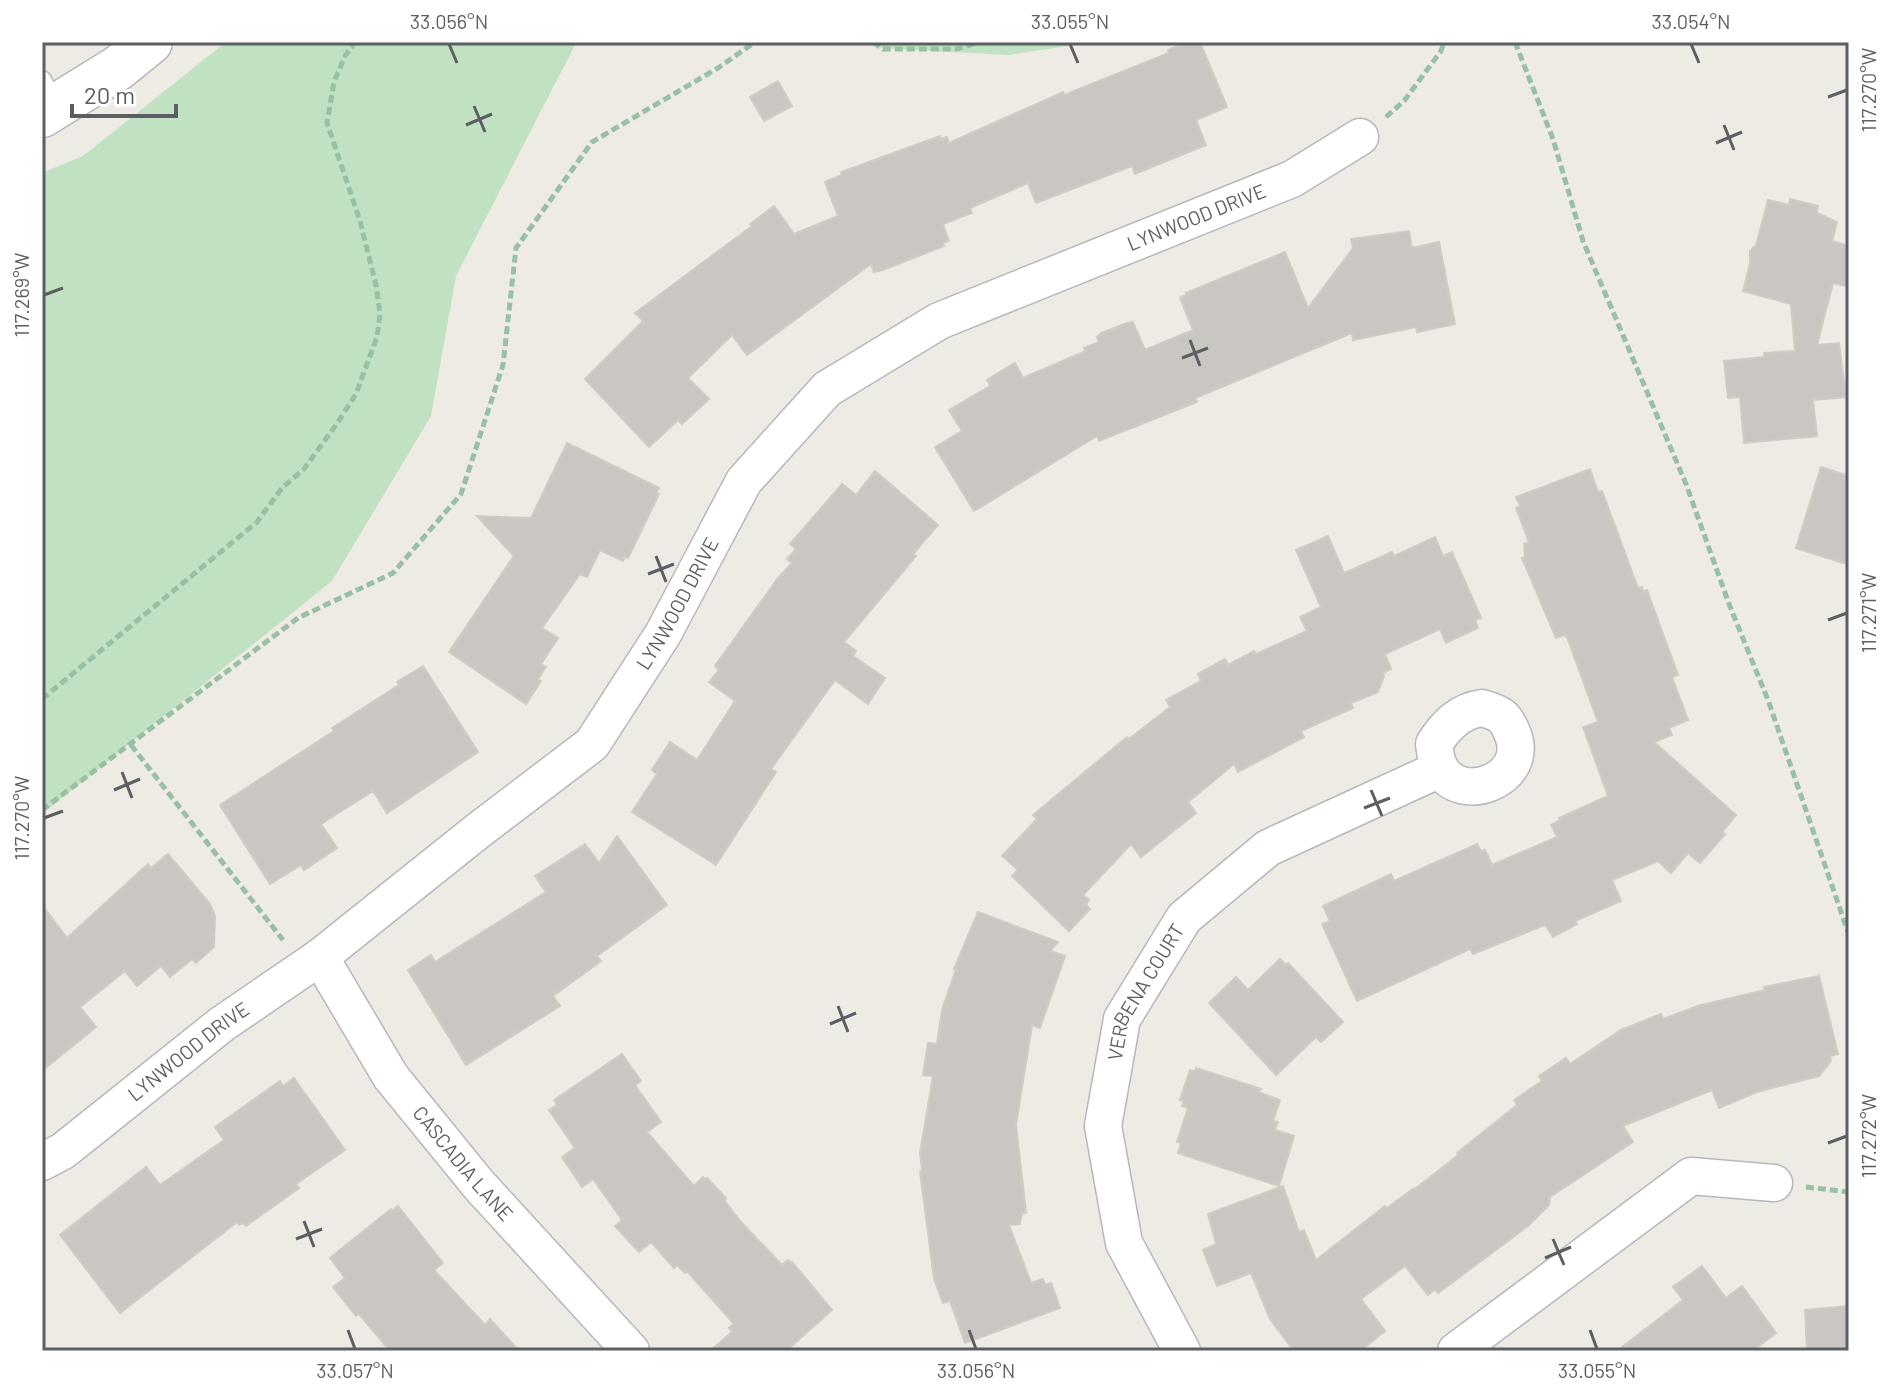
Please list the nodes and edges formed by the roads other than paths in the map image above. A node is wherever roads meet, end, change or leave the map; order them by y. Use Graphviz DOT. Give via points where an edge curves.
graph roads {
  1 [pos="150,42"];
  2 [pos="47,101"];
  3 [pos="1360,137"];
  4 [pos="1440,769"];
  5 [pos="320,957"];
  6 [pos="42,1162"];
  7 [pos="1774,1183"];
  8 [pos="631,1351"];
  9 [pos="1182,1351"];
  10 [pos="1456,1351"];
  1 -- 2 [label="main road" via="118,68"];
  3 -- 5 [label="street, LYNWOOD DRIVE" via="1292,179 939,321 827,389 744,481 663,634 592,744"];
  4 -- 9 [label="street, VERBENA COURT" via="1268,848 1184,918 1122,1019 1103,1126 1124,1243"];
  5 -- 6 [label="street, LYNWOOD DRIVE" via="222,1024 63,1151"];
  5 -- 8 [label="street, CASCADIA LANE" via="391,1077 479,1185"];
  7 -- 10 [label="street" via="1691,1176"];
}
